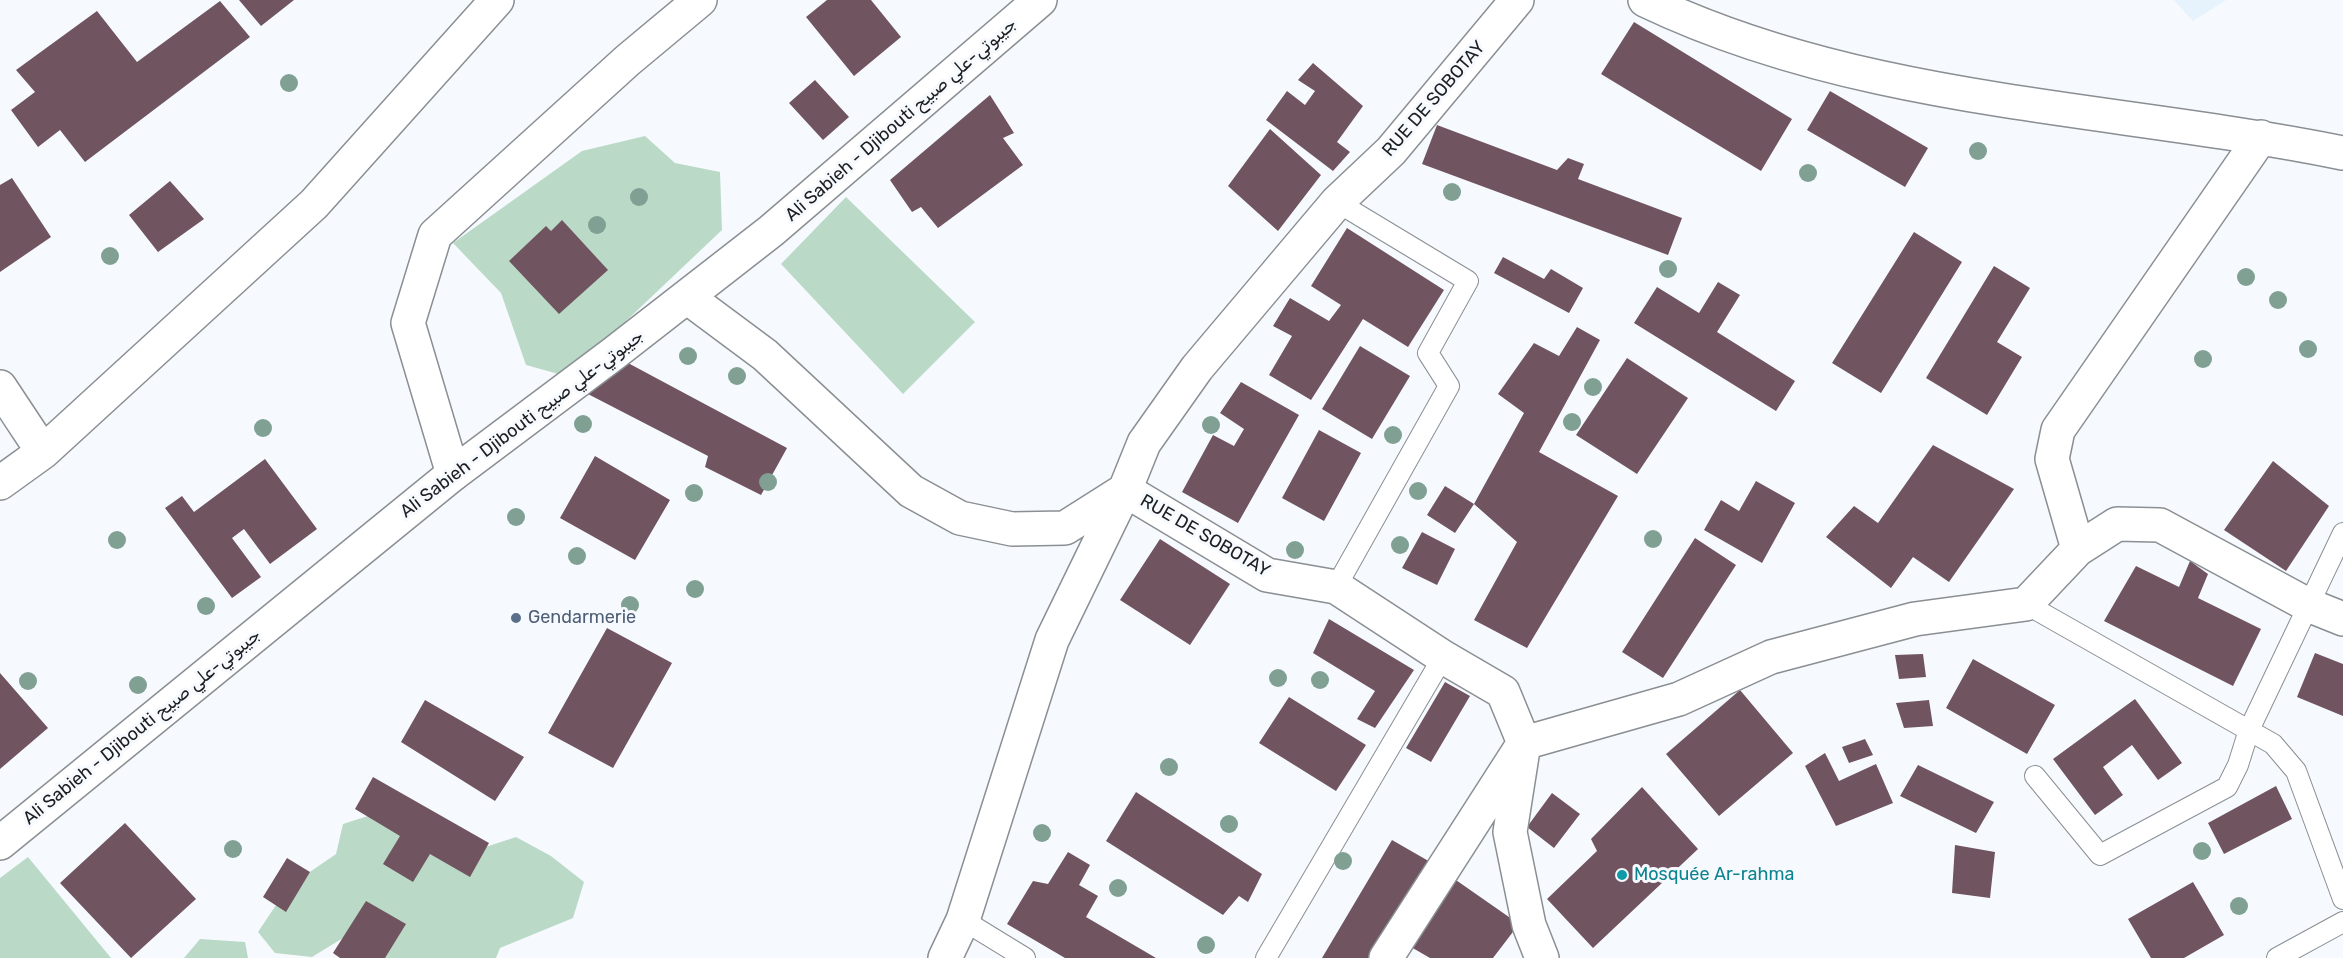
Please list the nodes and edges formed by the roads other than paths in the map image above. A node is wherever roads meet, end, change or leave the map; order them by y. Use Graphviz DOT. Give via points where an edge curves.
graph roads {
  1 [pos="497,0"];
  2 [pos="700,0"];
  3 [pos="1040,0"];
  4 [pos="1517,0"];
  5 [pos="1645,0"];
  6 [pos="2261,137"];
  7 [pos="2343,153"];
  8 [pos="1337,202"];
  9 [pos="687,297"];
  10 [pos="0,387"];
  11 [pos="43,452"];
  12 [pos="453,474"];
  13 [pos="0,483"];
  14 [pos="1125,490"];
  15 [pos="2343,533"];
  16 [pos="2078,549"];
  17 [pos="1336,587"];
  18 [pos="2026,604"];
  19 [pos="2308,605"];
  20 [pos="2343,619"];
  21 [pos="1443,657"];
  22 [pos="2249,730"];
  23 [pos="1524,743"];
  24 [pos="2035,776"];
  25 [pos="0,843"];
  26 [pos="2343,899"];
  27 [pos="963,920"];
  28 [pos="2343,922"];
  29 [pos="945,958"];
  30 [pos="1025,958"];
  31 [pos="1266,958"];
  32 [pos="1386,958"];
  33 [pos="1542,958"];
  34 [pos="2277,958"];
  1 -- 11 [label="street" via="314,204"];
  2 -- 12 [label="street" via="435,235 408,323"];
  3 -- 9 [label="street, Ali Sabieh - Djibouti جيبوتي-علي صبيح" via="857,159"];
  4 -- 8 [label="street, RUE DE SOBOTAY" via="1391,151"];
  5 -- 6 [label="street" via="1765,48 1890,81"];
  6 -- 7 [label="street"];
  6 -- 16 [label="street" via="2058,430 2052,459"];
  8 -- 14 [label="street, RUE DE SOBOTAY" via="1197,368 1144,443"];
  8 -- 17 [label="lane" via="1468,281 1428,353 1449,386"];
  9 -- 12 [label="street, Ali Sabieh - Djibouti جيبوتي-علي صبيح"];
  9 -- 14 [label="street" via="765,355 911,492 960,518 1011,529 1065,528"];
  10 -- 11 [label="street"];
  11 -- 13 [label="street"];
  12 -- 25 [label="street, Ali Sabieh - Djibouti جيبوتي-علي صبيح"];
  14 -- 17 [label="street, RUE DE SOBOTAY" via="1268,575"];
  14 -- 27 [label="street" via="1052,640"];
  15 -- 19 [label="lane"];
  16 -- 18 [label="street"];
  16 -- 19 [label="street" via="2116,524 2160,525"];
  17 -- 21 [label="street, RUE DE SOBOTAY"];
  18 -- 22 [label="lane"];
  18 -- 23 [label="street" via="1915,619 1771,657 1679,699"];
  19 -- 20 [label="street"];
  19 -- 22 [label="lane"];
  21 -- 23 [label="street, RUE DE SOBOTAY" via="1503,692"];
  21 -- 31 [label="lane"];
  22 -- 24 [label="lane" via="2227,788 2100,855"];
  22 -- 26 [label="lane" via="2273,744 2296,771"];
  23 -- 32 [label="street"];
  23 -- 33 [label="street" via="1510,832 1528,925"];
  27 -- 29 [label="street"];
  27 -- 30 [label="lane"];
  28 -- 34 [label="lane"];
}
